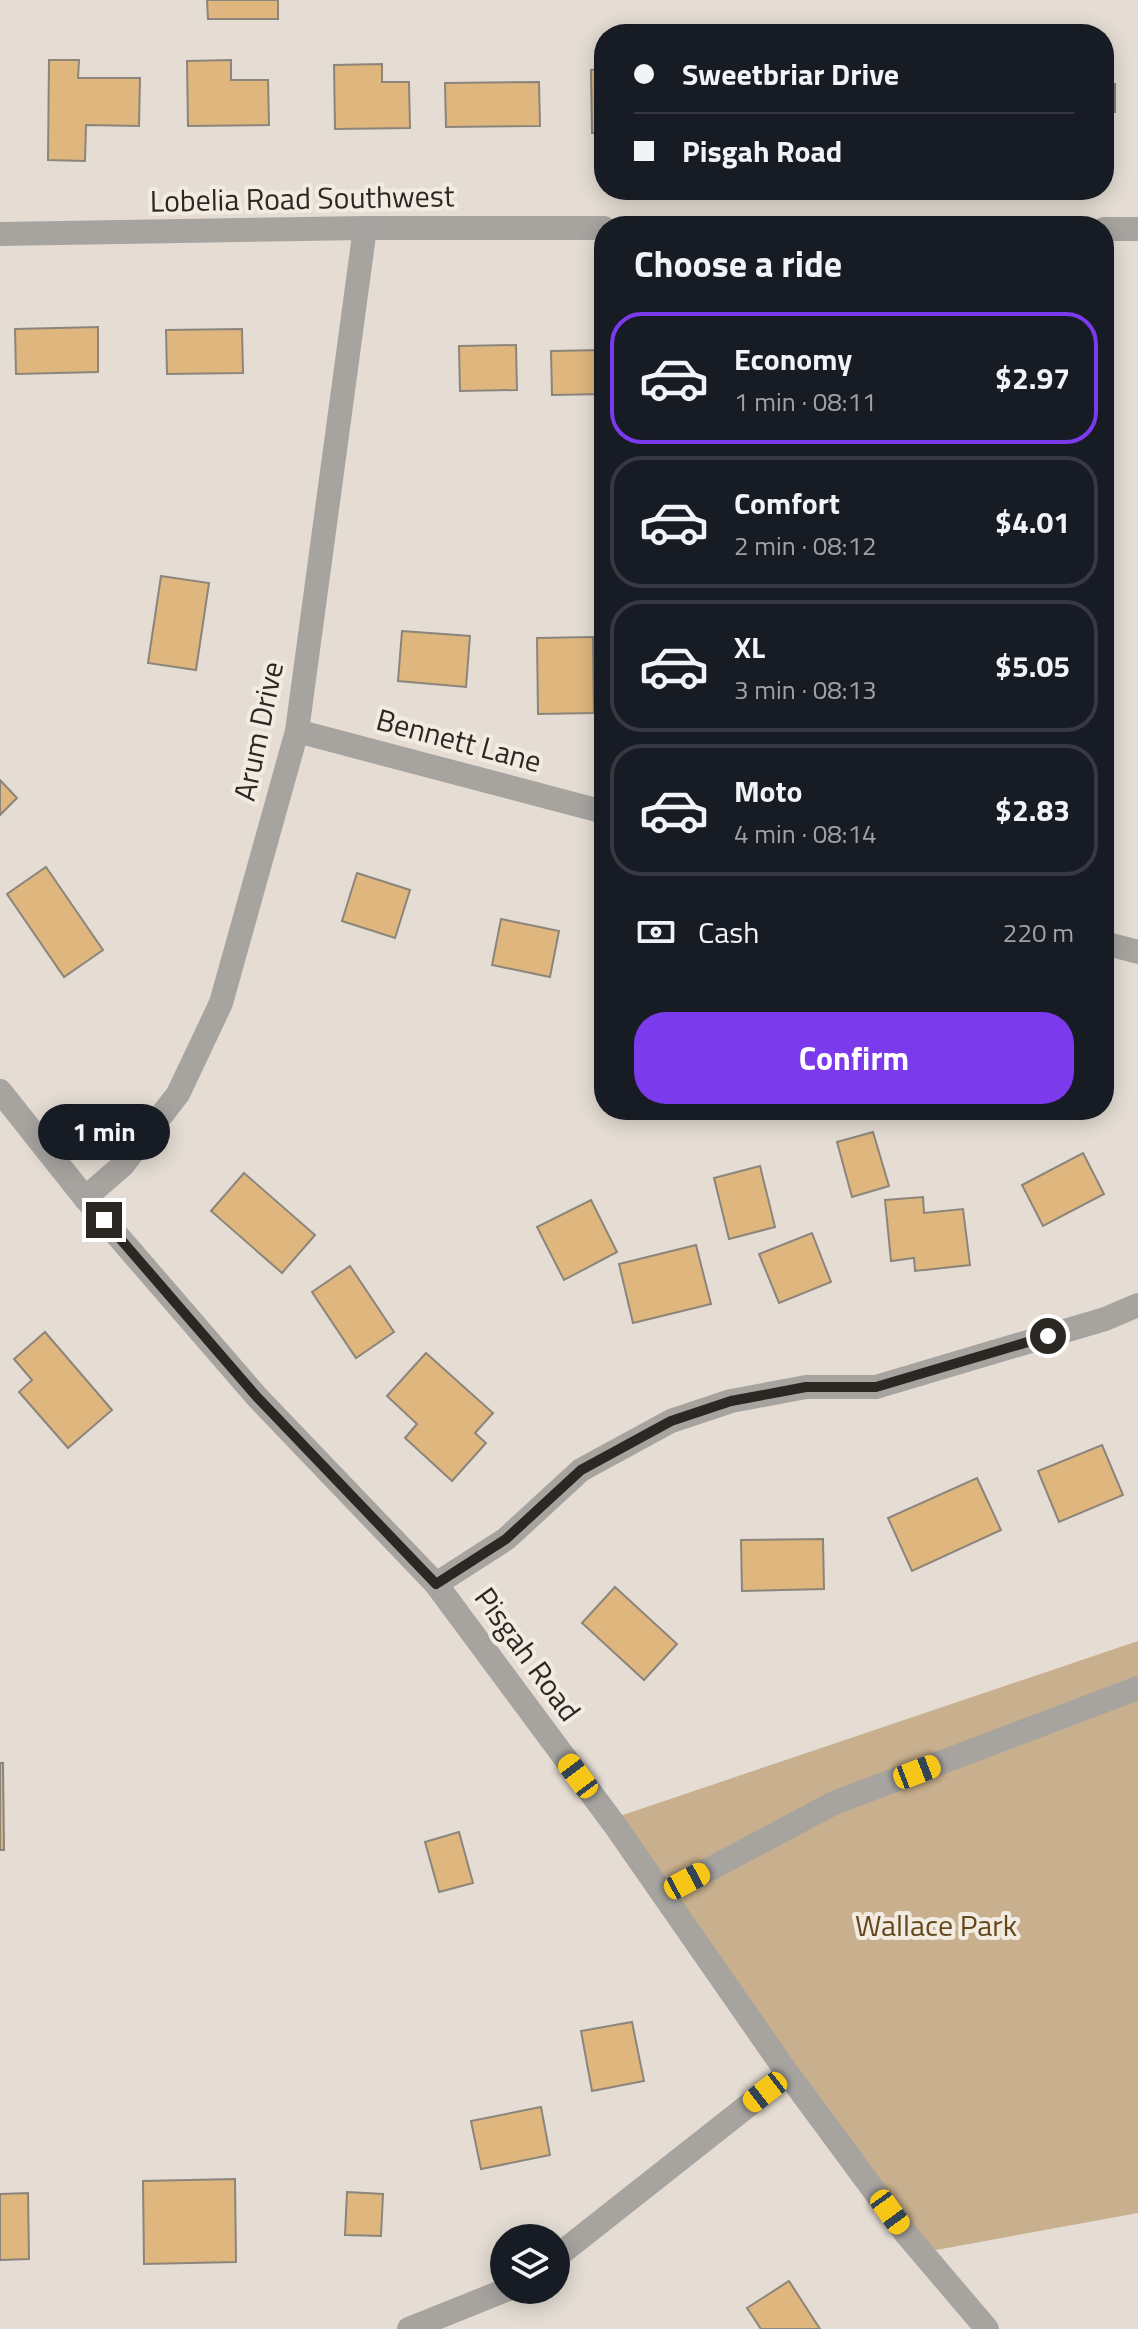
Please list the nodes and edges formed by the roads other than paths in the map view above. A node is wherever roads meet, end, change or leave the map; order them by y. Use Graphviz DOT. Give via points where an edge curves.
graph roads {
  1 [pos="365,228"];
  2 [pos="594,228"];
  3 [pos="1114,229"];
  4 [pos="1138,229"];
  5 [pos="0,234"];
  6 [pos="297,731"];
  7 [pos="594,809"];
  8 [pos="1114,946"];
  9 [pos="1138,952"];
  10 [pos="0,1091"];
  11 [pos="85,1198"];
  12 [pos="1138,1305"];
  13 [pos="436,1584"];
  14 [pos="1138,1688"];
  15 [pos="663,1894"];
  16 [pos="788,2074"];
  17 [pos="570,2246"];
  18 [pos="490,2296"];
  19 [pos="409,2329"];
  20 [pos="987,2329"];
  1 -- 2 [label="street, Lobelia Road Southwest"];
  1 -- 5 [label="street, Lobelia Road Southwest"];
  1 -- 6 [label="street, Arum Drive"];
  3 -- 4 [label="street"];
  6 -- 7 [label="street, Bennett Lane"];
  6 -- 11 [label="street, Arum Drive" via="221,1003 178,1094 123,1165"];
  8 -- 9 [label="street"];
  10 -- 11 [label="street, Pisgah Road"];
  11 -- 13 [label="street, Pisgah Road" via="257,1397"];
  12 -- 13 [label="street" via="876,1387 806,1387 731,1401 671,1421 581,1470 506,1539"];
  13 -- 15 [label="street, Pisgah Road"];
  14 -- 15 [label="street" via="834,1803"];
  15 -- 16 [label="street, Pisgah Road"];
  16 -- 17 [label="street"];
  16 -- 20 [label="street, Pisgah Road" via="907,2235"];
  18 -- 19 [label="street"];
}
